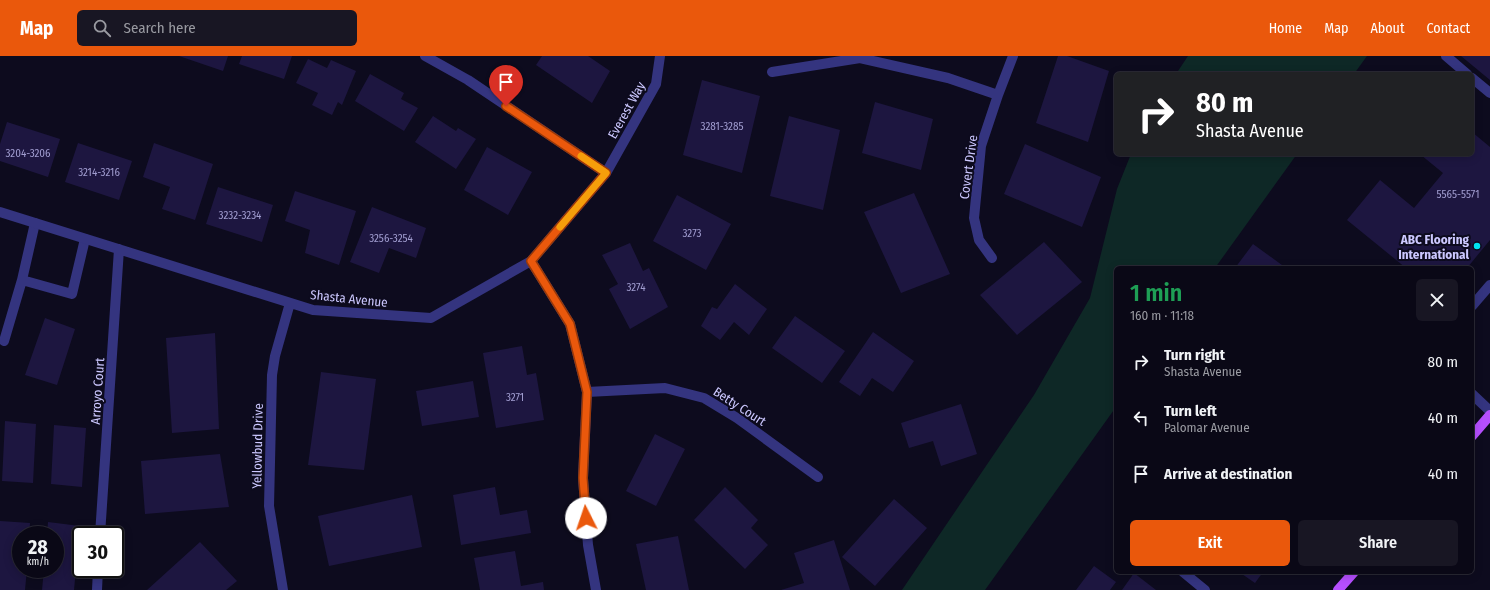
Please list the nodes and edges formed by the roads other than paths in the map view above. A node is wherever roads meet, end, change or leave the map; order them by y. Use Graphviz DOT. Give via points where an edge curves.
graph roads {
  1 [pos="425,56"];
  2 [pos="660,56"];
  3 [pos="1013,56"];
  4 [pos="1446,56"];
  5 [pos="772,72"];
  6 [pos="1465,72"];
  7 [pos="1474,80"];
  8 [pos="1490,93"];
  9 [pos="998,95"];
  10 [pos="606,173"];
  11 [pos="0,212"];
  12 [pos="35,223"];
  13 [pos="85,239"];
  14 [pos="119,249"];
  15 [pos="992,258"];
  16 [pos="531,261"];
  17 [pos="22,280"];
  18 [pos="1490,285"];
  19 [pos="290,303"];
  20 [pos="1474,304"];
  21 [pos="4,341"];
  22 [pos="587,392"];
  23 [pos="1474,396"];
  24 [pos="1490,411"];
  25 [pos="1490,415"];
  26 [pos="1474,434"];
  27 [pos="818,476"];
  28 [pos="101,526"];
  29 [pos="1185,574"];
  30 [pos="1352,574"];
  31 [pos="98,578"];
  32 [pos="97,590"];
  33 [pos="283,590"];
  34 [pos="596,590"];
  35 [pos="1205,590"];
  36 [pos="1338,590"];
  1 -- 10 [label="street" via="468,80"];
  2 -- 10 [label="street, Everest Way" via="656,84"];
  3 -- 9 [label="street, Covert Drive"];
  4 -- 6 [label="street"];
  5 -- 9 [label="street" via="860,58 948,78"];
  7 -- 8 [label="street"];
  9 -- 15 [label="street, Covert Drive" via="981,146 974,218 979,240"];
  10 -- 16 [label="street, Shasta Avenue"];
  11 -- 12 [label="street, Shasta Avenue"];
  12 -- 13 [label="street, Shasta Avenue"];
  12 -- 17 [label="street"];
  13 -- 14 [label="street, Shasta Avenue"];
  13 -- 17 [label="street" via="72,294"];
  14 -- 19 [label="street, Shasta Avenue"];
  14 -- 28 [label="street, Arroyo Court"];
  16 -- 19 [label="street, Shasta Avenue" via="431,318 313,310"];
  16 -- 22 [label="street" via="570,324"];
  17 -- 21 [label="street"];
  18 -- 20 [label="street"];
  19 -- 33 [label="street, Yellowbud Drive" via="272,375 269,506"];
  22 -- 27 [label="street, Betty Court" via="665,388 704,398 737,418"];
  22 -- 34 [label="street" via="583,478 588,545"];
  23 -- 24 [label="street"];
  25 -- 26 [label="main road"];
  29 -- 35 [label="street"];
  30 -- 36 [label="main road"];
  31 -- 32 [label="street"];
}
